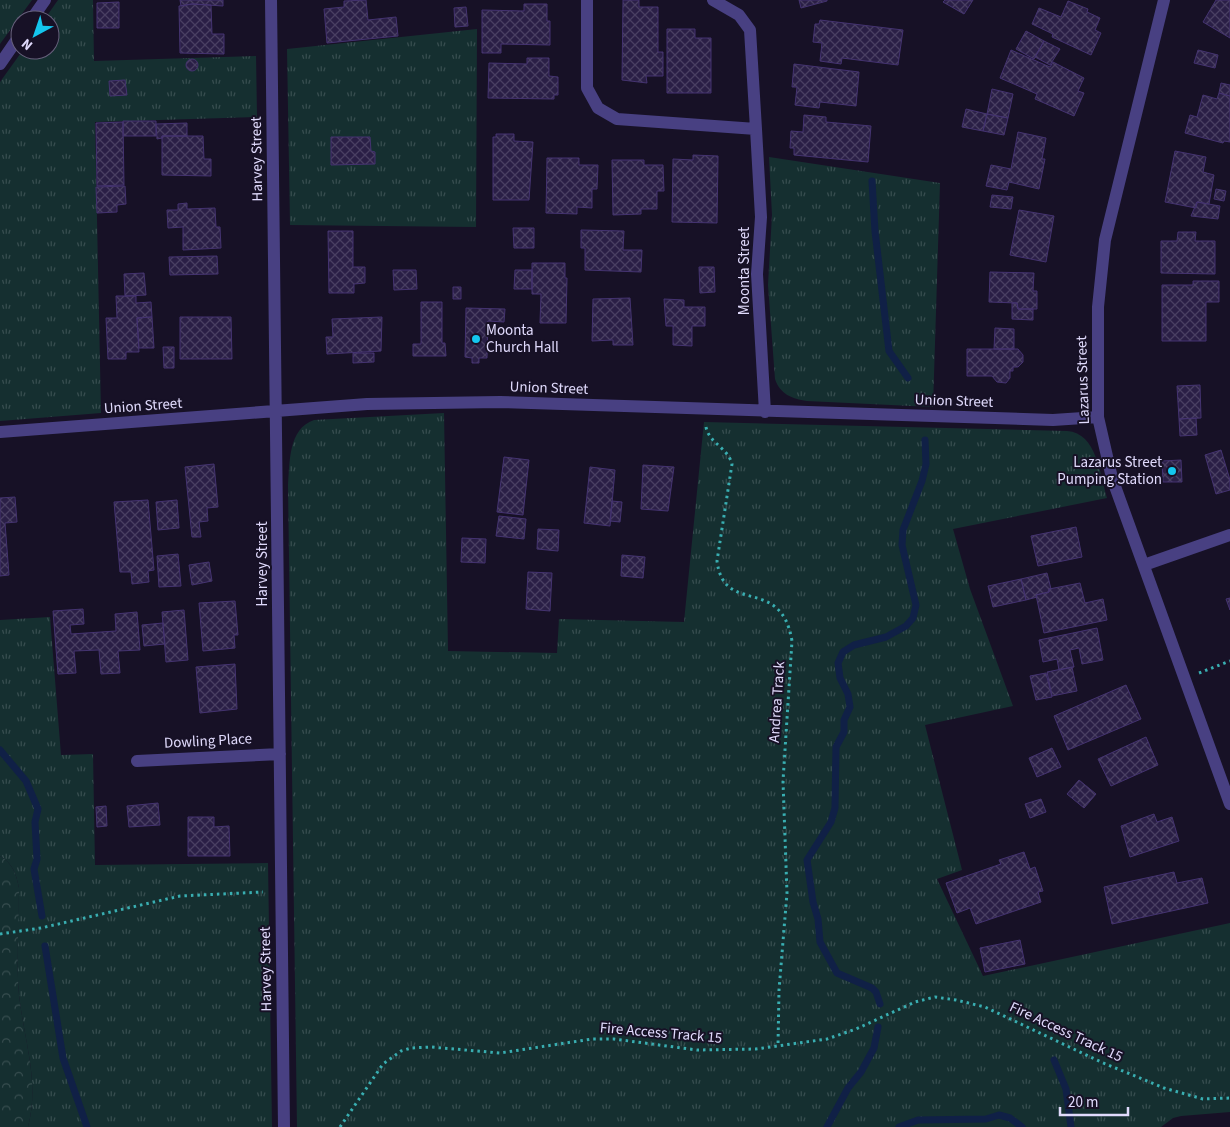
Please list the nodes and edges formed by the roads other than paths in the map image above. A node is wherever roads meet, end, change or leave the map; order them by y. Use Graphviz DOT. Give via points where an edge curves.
graph roads {
  1 [pos="272,0"];
  2 [pos="587,0"];
  3 [pos="713,0"];
  4 [pos="1164,0"];
  5 [pos="10,50"];
  6 [pos="0,64"];
  7 [pos="756,129"];
  8 [pos="277,412"];
  9 [pos="765,412"];
  10 [pos="1098,417"];
  11 [pos="0,432"];
  12 [pos="1230,535"];
  13 [pos="1144,565"];
  14 [pos="280,754"];
  15 [pos="137,761"];
  16 [pos="1230,804"];
  17 [pos="284,1127"];
  1 -- 8 [label="street, Harvey Street"];
  2 -- 7 [label="street" via="587,88 605,114 617,119"];
  3 -- 7 [label="street, Moonta Street" via="739,16 750,30"];
  4 -- 10 [label="street, Lazarus Street" via="1105,240 1098,307"];
  5 -- 6 [label="street"];
  7 -- 9 [label="street, Moonta Street" via="761,216 758,274"];
  8 -- 9 [label="street, Union Street" via="367,404 459,402"];
  8 -- 11 [label="street, Union Street"];
  8 -- 14 [label="street, Harvey Street"];
  9 -- 10 [label="street, Union Street" via="1058,420"];
  10 -- 13 [label="street, Lazarus Street" via="1112,478"];
  12 -- 13 [label="street"];
  13 -- 16 [label="street, Lazarus Street"];
  14 -- 15 [label="street, Dowling Place"];
  14 -- 17 [label="street, Harvey Street"];
}
